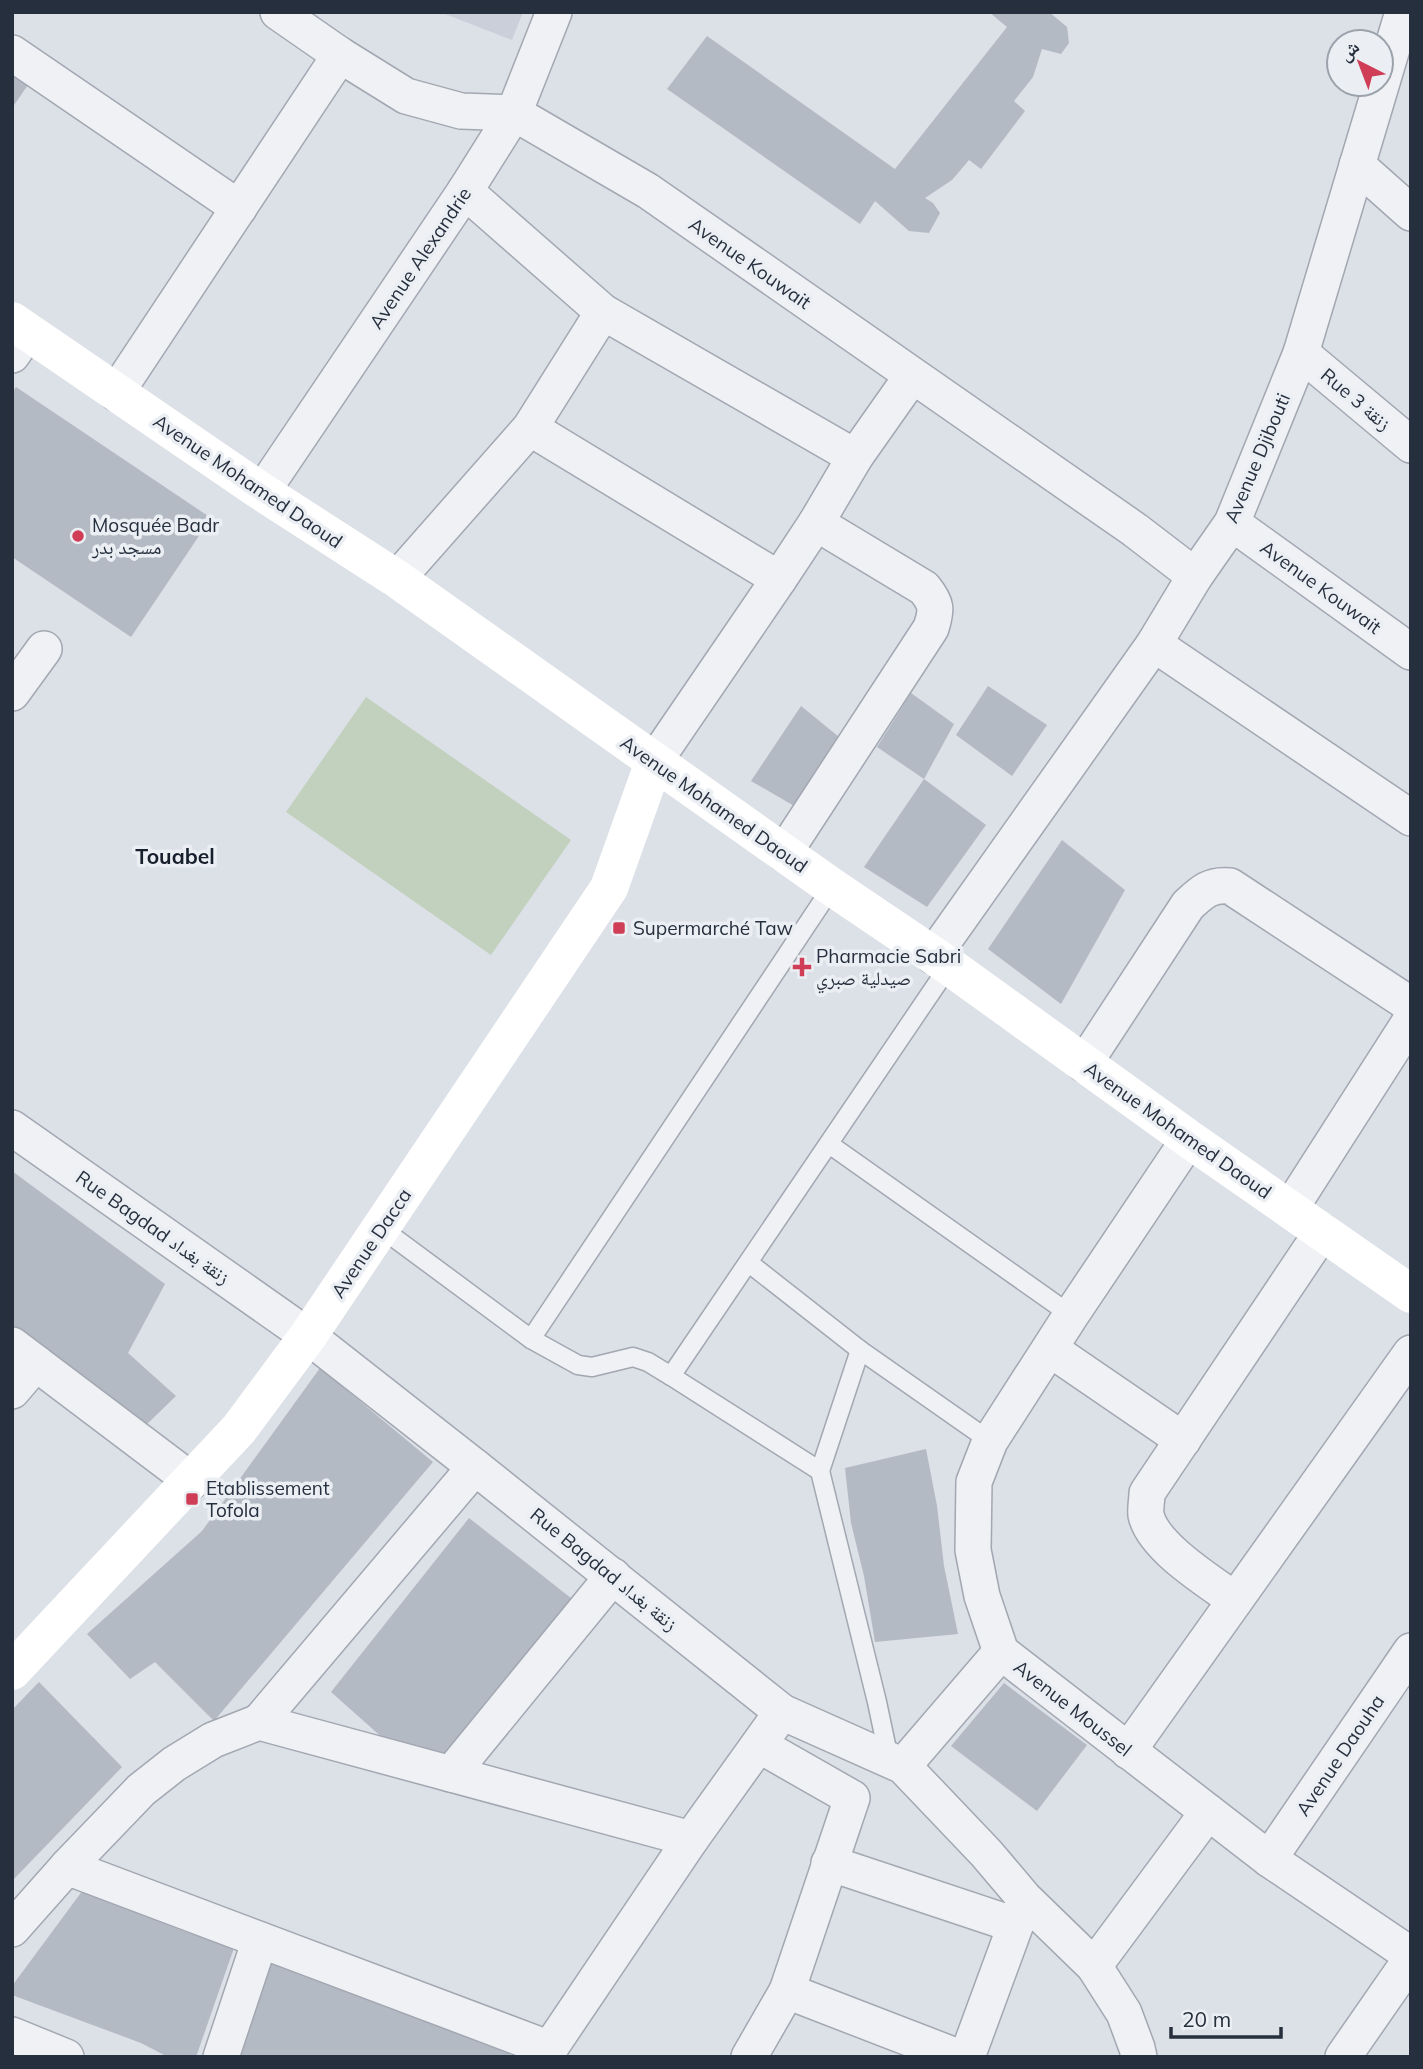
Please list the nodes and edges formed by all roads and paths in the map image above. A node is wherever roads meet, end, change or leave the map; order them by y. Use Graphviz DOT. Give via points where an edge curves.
graph roads {
  1 [pos="278,12"];
  2 [pos="554,12"];
  3 [pos="1404,12"];
  4 [pos="12,53"];
  5 [pos="340,55"];
  6 [pos="514,113"];
  7 [pos="1357,165"];
  8 [pos="465,191"];
  9 [pos="239,208"];
  10 [pos="1411,213"];
  11 [pos="603,312"];
  12 [pos="18,336"];
  13 [pos="1301,353"];
  14 [pos="912,376"];
  15 [pos="116,393"];
  16 [pos="530,428"];
  17 [pos="1411,445"];
  18 [pos="855,457"];
  19 [pos="262,492"];
  20 [pos="816,523"];
  21 [pos="1232,523"];
  22 [pos="1195,576"];
  23 [pos="397,579"];
  24 [pos="779,579"];
  25 [pos="1154,644"];
  26 [pos="44,649"];
  27 [pos="1411,652"];
  28 [pos="12,694"];
  29 [pos="654,762"];
  30 [pos="1411,818"];
  31 [pos="784,853"];
  32 [pos="832,887"];
  33 [pos="941,961"];
  34 [pos="1411,1005"];
  35 [pos="1411,1020"];
  36 [pos="1084,1064"];
  37 [pos="12,1128"];
  38 [pos="1189,1139"];
  39 [pos="829,1144"];
  40 [pos="1290,1209"];
  41 [pos="382,1228"];
  42 [pos="1322,1232"];
  43 [pos="749,1263"];
  44 [pos="1410,1293"];
  45 [pos="1071,1315"];
  46 [pos="308,1336"];
  47 [pos="531,1339"];
  48 [pos="1050,1349"];
  49 [pos="860,1350"];
  50 [pos="1411,1353"];
  51 [pos="24,1354"];
  52 [pos="671,1376"];
  53 [pos="12,1391"];
  54 [pos="1183,1440"];
  55 [pos="990,1441"];
  56 [pos="475,1467"];
  57 [pos="820,1471"];
  58 [pos="192,1481"];
  59 [pos="613,1576"];
  60 [pos="1235,1600"];
  61 [pos="1411,1651"];
  62 [pos="1001,1653"];
  63 [pos="13,1668"];
  64 [pos="782,1712"];
  65 [pos="260,1722"];
  66 [pos="759,1745"];
  67 [pos="1128,1751"];
  68 [pos="896,1763"];
  69 [pos="451,1774"];
  70 [pos="1208,1812"];
  71 [pos="691,1839"];
  72 [pos="1269,1859"];
  73 [pos="830,1864"];
  74 [pos="67,1867"];
  75 [pos="1020,1912"];
  76 [pos="12,1929"];
  77 [pos="260,1940"];
  78 [pos="1411,1957"];
  79 [pos="1094,1966"];
  80 [pos="787,1991"];
  81 [pos="12,2035"];
  82 [pos="547,2053"];
  83 [pos="66,2057"];
  84 [pos="221,2057"];
  85 [pos="749,2057"];
  86 [pos="958,2057"];
  87 [pos="967,2057"];
  88 [pos="1139,2057"];
  89 [pos="1343,2057"];
  1 -- 5 [label="street, Avenue Kouwait"];
  2 -- 6 [label="street, Avenue Alexandrie"];
  3 -- 7 [label="street, Avenue Djibouti"];
  4 -- 9 [label="street"];
  5 -- 6 [label="street, Avenue Kouwait" via="407,96 461,111"];
  5 -- 9 [label="street"];
  6 -- 8 [label="street, Avenue Alexandrie"];
  6 -- 14 [label="street, Avenue Kouwait" via="648,191"];
  7 -- 10 [label="street"];
  7 -- 13 [label="street, Avenue Djibouti"];
  8 -- 11 [label="street"];
  8 -- 19 [label="street, Avenue Alexandrie"];
  9 -- 15 [label="street"];
  11 -- 16 [label="street"];
  11 -- 18 [label="street"];
  12 -- 15 [label="street, Avenue Mohamed Daoud"];
  13 -- 17 [label="street, Rue 3 زنقة"];
  13 -- 21 [label="street, Avenue Djibouti"];
  14 -- 18 [label="street"];
  14 -- 22 [label="street, Avenue Kouwait"];
  15 -- 19 [label="street, Avenue Mohamed Daoud"];
  16 -- 23 [label="street"];
  16 -- 24 [label="street"];
  18 -- 20 [label="street"];
  19 -- 23 [label="street, Avenue Mohamed Daoud"];
  20 -- 24 [label="street"];
  20 -- 31 [label="street" via="924,589 937,611 931,628"];
  21 -- 22 [label="street, Avenue Djibouti"];
  21 -- 27 [label="street, Avenue Kouwait"];
  22 -- 25 [label="street, Avenue Djibouti"];
  23 -- 29 [label="street, Avenue Mohamed Daoud"];
  24 -- 29 [label="street"];
  25 -- 30 [label="street"];
  25 -- 33 [label="street, Avenue Djibouti"];
  26 -- 28 [label="street"];
  29 -- 31 [label="street, Avenue Mohamed Daoud"];
  29 -- 41 [label="street, Avenue Dacca" via="608,888"];
  31 -- 32 [label="street, Avenue Mohamed Daoud"];
  32 -- 33 [label="street, Avenue Mohamed Daoud"];
  32 -- 47 [label="lane"];
  33 -- 36 [label="street, Avenue Mohamed Daoud"];
  33 -- 39 [label="lane"];
  34 -- 36 [label="street" via="1230,886 1218,885 1188,905"];
  35 -- 40 [label="street"];
  36 -- 38 [label="street, Avenue Mohamed Daoud"];
  37 -- 46 [label="street, Rue Bagdad زنقة بغداد"];
  38 -- 40 [label="street, Avenue Mohamed Daoud"];
  38 -- 45 [label="street, Avenue Moussel"];
  39 -- 43 [label="lane"];
  39 -- 45 [label="lane"];
  40 -- 42 [label="street, Avenue Mohamed Daoud"];
  41 -- 46 [label="street, Avenue Dacca"];
  41 -- 47 [label="lane"];
  42 -- 44 [label="street, Avenue Mohamed Daoud"];
  42 -- 54 [label="street"];
  43 -- 49 [label="lane"];
  43 -- 52 [label="lane"];
  45 -- 48 [label="street, Avenue Moussel"];
  46 -- 56 [label="street, Rue Bagdad زنقة بغداد"];
  46 -- 58 [label="street, Avenue Dacca" via="239,1429"];
  47 -- 52 [label="lane" via="578,1365 592,1367 633,1357"];
  48 -- 54 [label="street"];
  48 -- 55 [label="street, Avenue Moussel"];
  49 -- 55 [label="lane"];
  49 -- 57 [label="lane"];
  50 -- 60 [label="street"];
  51 -- 53 [label="street"];
  51 -- 58 [label="street"];
  52 -- 57 [label="lane"];
  54 -- 60 [label="street" via="1147,1493 1146,1514 1166,1547"];
  55 -- 62 [label="street, Avenue Moussel" via="974,1482 973,1550"];
  56 -- 59 [label="street, Rue Bagdad زنقة بغداد"];
  56 -- 65 [label="street"];
  57 -- 68 [label="lane"];
  58 -- 63 [label="street, Avenue Dacca"];
  59 -- 64 [label="street, Rue Bagdad زنقة بغداد"];
  59 -- 69 [label="street"];
  60 -- 67 [label="street"];
  61 -- 72 [label="street, Avenue Daouha"];
  62 -- 67 [label="street, Avenue Moussel"];
  62 -- 68 [label="street"];
  64 -- 66 [label="street"];
  64 -- 68 [label="street, Rue Bagdad زنقة بغداد"];
  65 -- 69 [label="street"];
  65 -- 74 [label="street" via="214,1740 174,1764 141,1790"];
  66 -- 71 [label="street"];
  66 -- 73 [label="street" via="852,1798"];
  67 -- 70 [label="street, Avenue Moussel"];
  68 -- 75 [label="street, Rue Bagdad زنقة بغداد" via="960,1824"];
  69 -- 71 [label="street"];
  70 -- 72 [label="street, Avenue Moussel"];
  70 -- 79 [label="street"];
  71 -- 82 [label="street"];
  72 -- 78 [label="street, Avenue Moussel"];
  73 -- 75 [label="street"];
  73 -- 80 [label="street"];
  74 -- 76 [label="street"];
  74 -- 77 [label="street"];
  75 -- 79 [label="street, Rue Bagdad زنقة بغداد"];
  75 -- 87 [label="street"];
  77 -- 82 [label="street"];
  77 -- 84 [label="street"];
  78 -- 89 [label="street"];
  79 -- 88 [label="street, Rue Bagdad زنقة بغداد" via="1124,2013"];
  80 -- 85 [label="street"];
  80 -- 86 [label="street"];
  81 -- 83 [label="street"];
}
